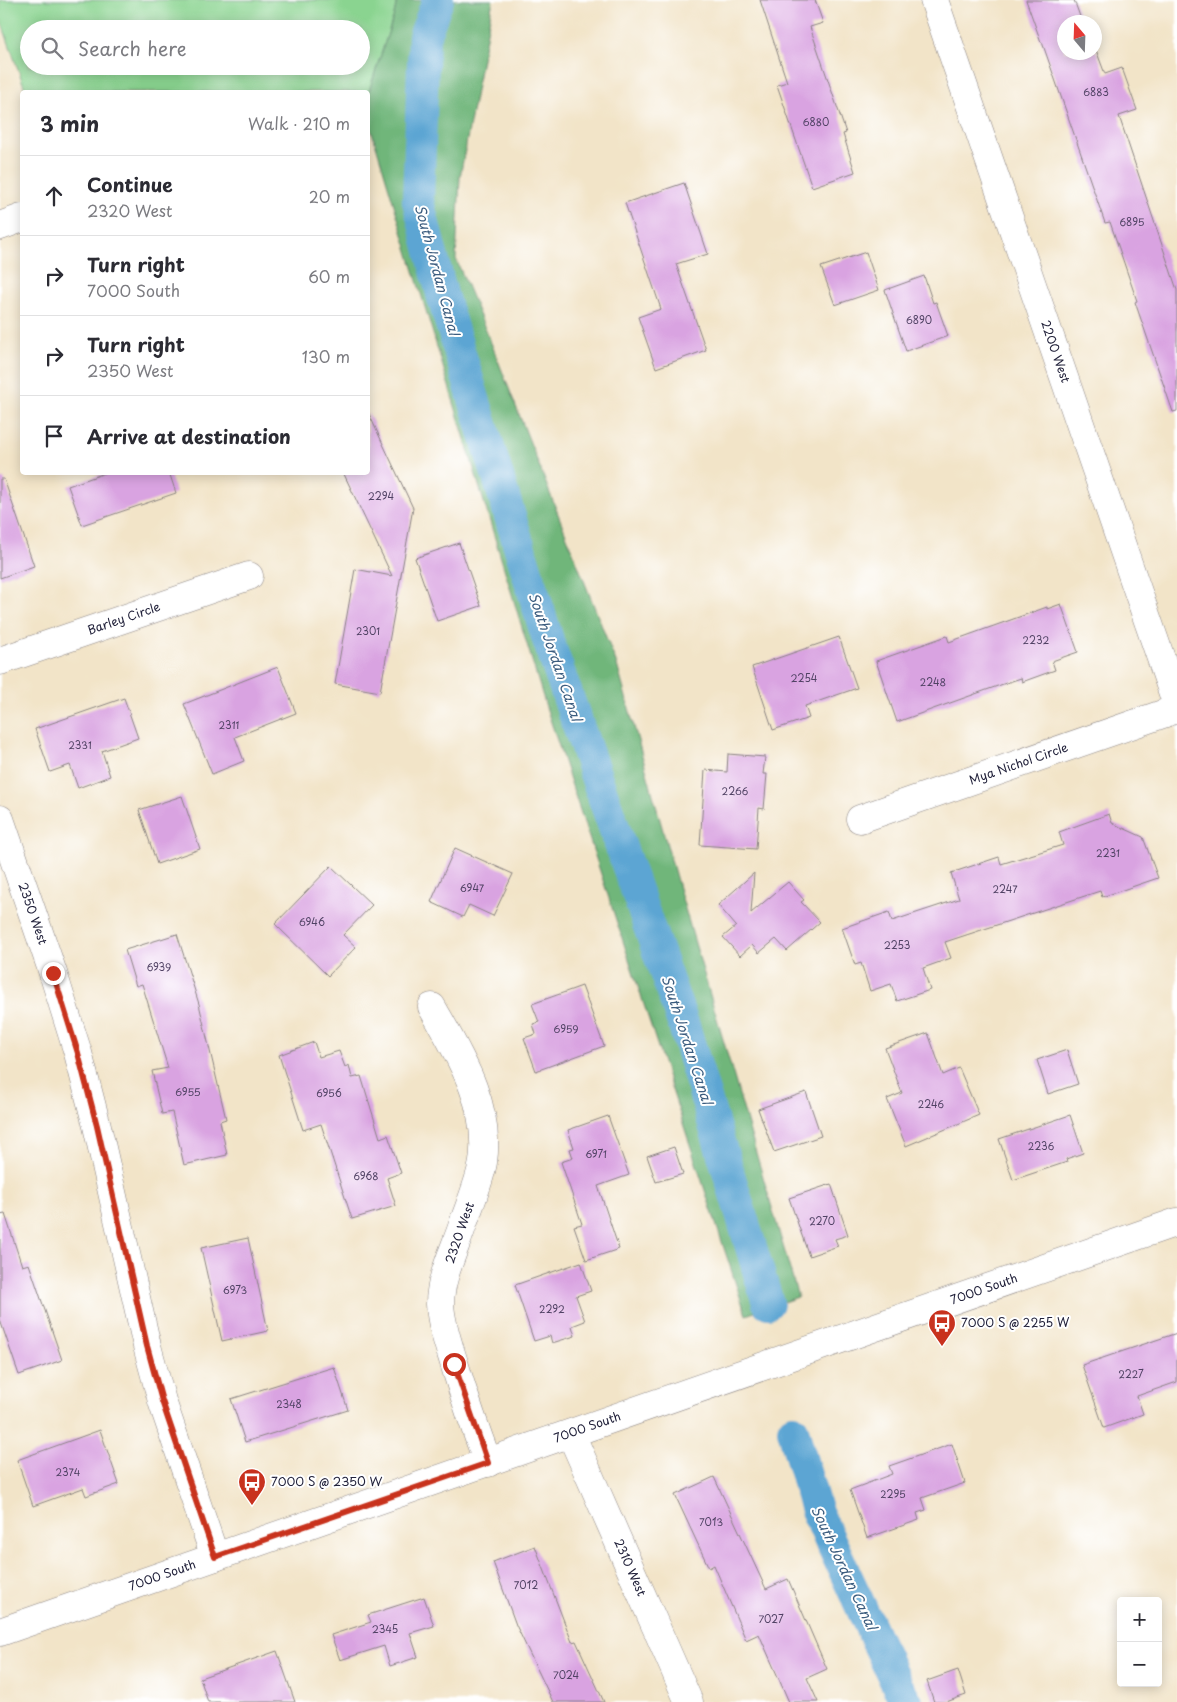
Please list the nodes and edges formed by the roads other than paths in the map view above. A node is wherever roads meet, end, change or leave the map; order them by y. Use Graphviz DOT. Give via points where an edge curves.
graph roads {
  1 [pos="934,0"];
  2 [pos="20,219"];
  3 [pos="0,226"];
  4 [pos="249,576"];
  5 [pos="0,661"];
  6 [pos="1177,705"];
  7 [pos="1177,709"];
  8 [pos="0,819"];
  9 [pos="860,820"];
  10 [pos="432,1007"];
  11 [pos="1177,1222"];
  12 [pos="571,1434"];
  13 [pos="488,1463"];
  14 [pos="215,1557"];
  15 [pos="0,1632"];
  16 [pos="689,1702"];
  1 -- 6 [label="street, 2200 West"];
  2 -- 3 [label="street"];
  4 -- 5 [label="street, Barley Circle"];
  7 -- 9 [label="street, Mya Nichol Circle"];
  8 -- 14 [label="street, 2350 West" via="78,1053 102,1144 147,1346 162,1401"];
  10 -- 13 [label="street, 2320 West" via="462,1062 483,1122 482,1164 443,1281 440,1302 444,1331"];
  11 -- 12 [label="street, 7000 South"];
  12 -- 13 [label="street, 7000 South"];
  12 -- 16 [label="street, 2310 West"];
  13 -- 14 [label="street, 7000 South"];
  14 -- 15 [label="street, 7000 South"];
}
